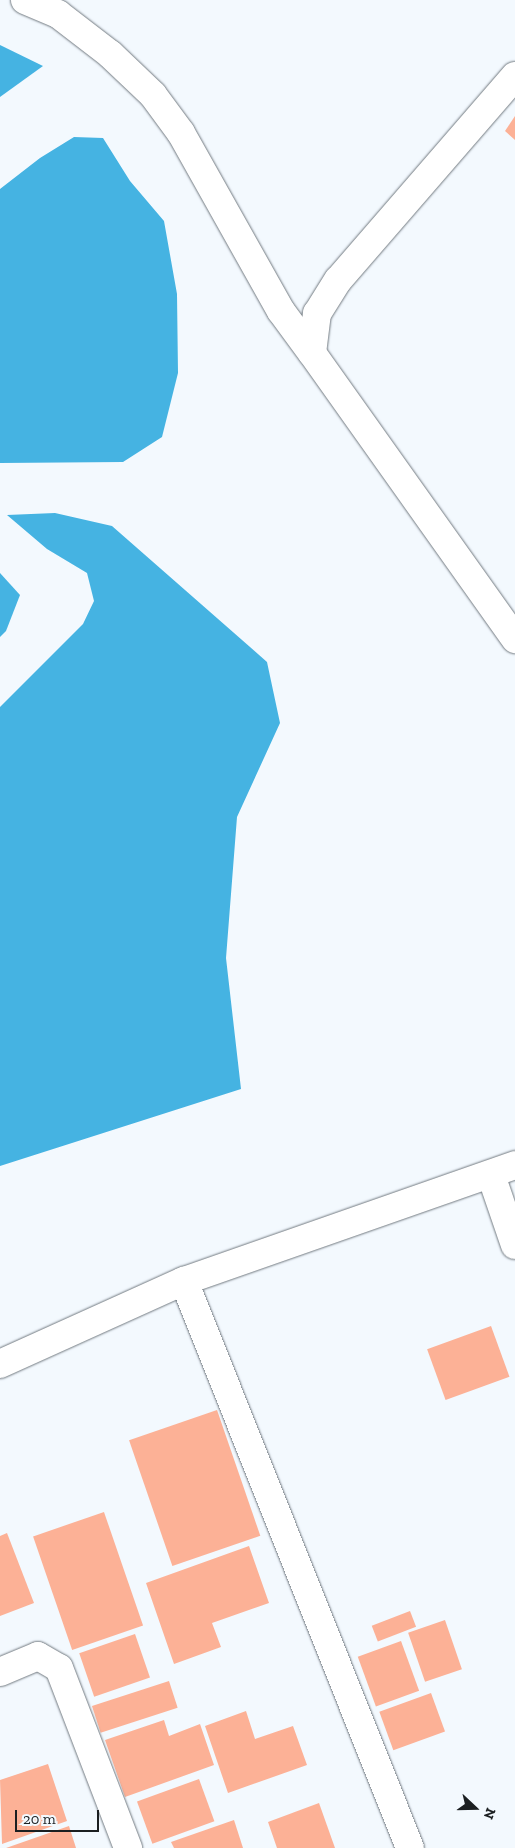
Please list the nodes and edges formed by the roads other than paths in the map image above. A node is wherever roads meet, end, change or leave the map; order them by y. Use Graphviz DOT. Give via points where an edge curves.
graph roads {
  1 [pos="25,0"];
  2 [pos="515,76"];
  3 [pos="312,354"];
  4 [pos="515,639"];
  5 [pos="503,1170"];
  6 [pos="515,1245"];
  7 [pos="184,1281"];
  8 [pos="0,1364"];
  9 [pos="0,1672"];
  10 [pos="128,1848"];
  11 [pos="410,1848"];
  1 -- 3 [label="street" via="58,14 110,54 154,95 186,141 281,311"];
  2 -- 3 [label="street" via="338,280 317,314"];
  3 -- 4 [label="street"];
  5 -- 6 [label="street"];
  5 -- 7 [label="street"];
  7 -- 8 [label="street"];
  7 -- 11 [label="street"];
  9 -- 10 [label="street" via="38,1656 60,1668"];
}
